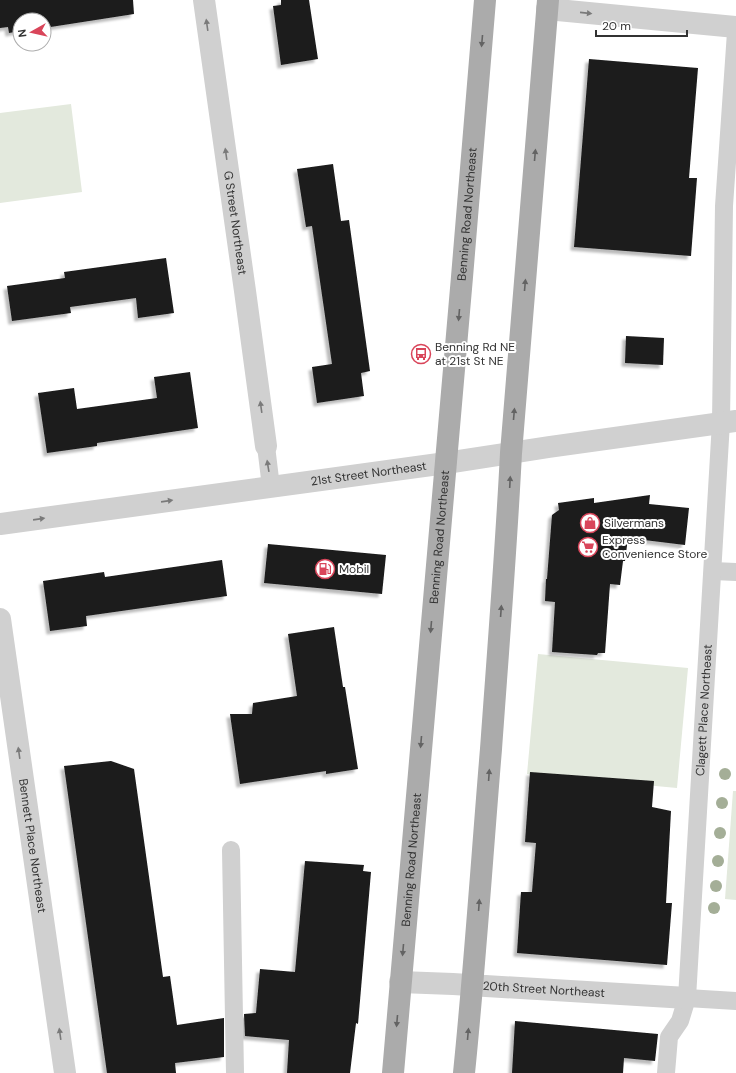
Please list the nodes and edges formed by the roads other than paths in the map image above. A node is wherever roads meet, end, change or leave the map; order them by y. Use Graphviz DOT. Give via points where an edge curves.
graph roads {
  1 [pos="204,0"];
  2 [pos="485,0"];
  3 [pos="548,4"];
  4 [pos="736,27"];
  5 [pos="736,32"];
  6 [pos="730,207"];
  7 [pos="729,422"];
  8 [pos="266,446"];
  9 [pos="511,453"];
  10 [pos="446,463"];
  11 [pos="271,487"];
  12 [pos="0,524"];
  13 [pos="713,571"];
  14 [pos="736,572"];
  15 [pos="0,619"];
  16 [pos="230,850"];
  17 [pos="400,982"];
  18 [pos="473,986"];
  19 [pos="687,998"];
  20 [pos="736,1001"];
  21 [pos="66,1073"];
  22 [pos="235,1073"];
  23 [pos="393,1073"];
  24 [pos="464,1073"];
  25 [pos="666,1073"];
  8 -- 1 [label="street, G Street Northeast, one-way"];
  2 -- 10 [label="main road, Benning Road Northeast, one-way"];
  3 -- 4 [label="street, one-way"];
  9 -- 3 [label="main road, one-way"];
  5 -- 6 [label="lane, Clagett Place Northeast"];
  6 -- 7 [label="lane, Clagett Place Northeast"];
  7 -- 9 [label="street, 21st Street Northeast"];
  7 -- 13 [label="lane, Clagett Place Northeast"];
  11 -- 8 [label="lane, one-way"];
  9 -- 10 [label="street, 21st Street Northeast"];
  18 -- 9 [label="main road, one-way"];
  10 -- 11 [label="street, 21st Street Northeast"];
  10 -- 17 [label="main road, Benning Road Northeast, one-way"];
  12 -- 11 [label="street, 21st Street Northeast, one-way"];
  13 -- 14 [label="lane"];
  13 -- 19 [label="lane, Clagett Place Northeast"];
  21 -- 15 [label="street, Bennett Place Northeast, one-way"];
  16 -- 22 [label="lane"];
  17 -- 18 [label="street, 20th Street Northeast"];
  17 -- 23 [label="main road, Benning Road Northeast, one-way"];
  18 -- 19 [label="street, 20th Street Northeast"];
  24 -- 18 [label="main road, one-way"];
  19 -- 20 [label="lane"];
  19 -- 25 [label="lane, Clagett Place Northeast" via="680,1022 669,1037"];
}
